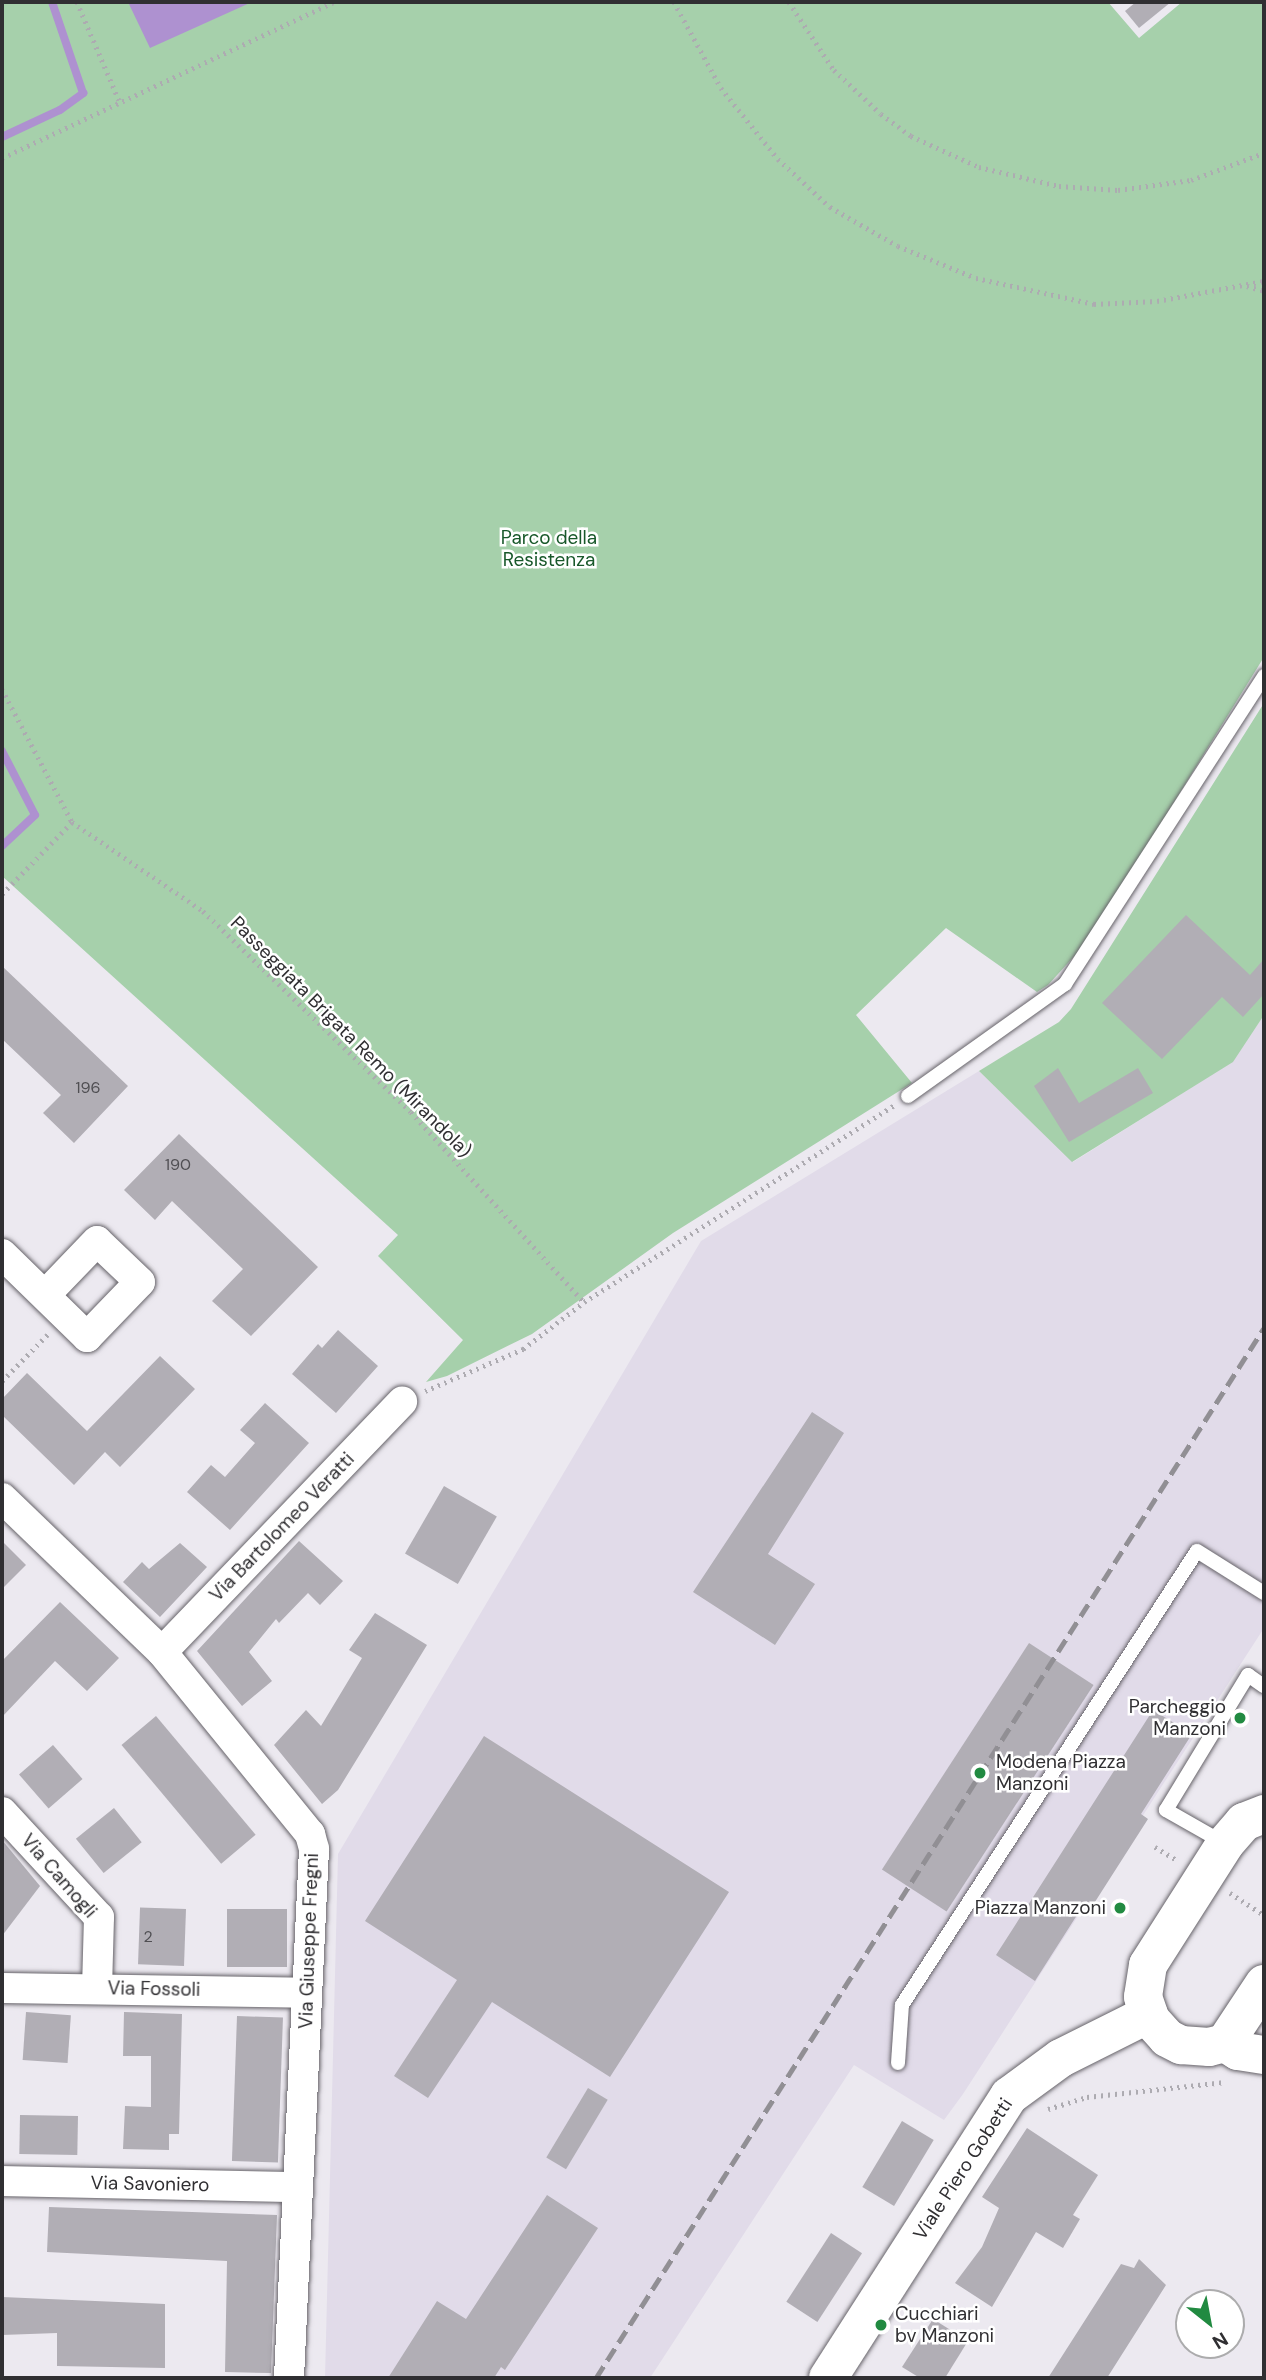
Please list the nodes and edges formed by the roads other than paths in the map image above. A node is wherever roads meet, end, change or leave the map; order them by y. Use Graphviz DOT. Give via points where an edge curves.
graph roads {
  1 [pos="1264,676"];
  2 [pos="908,1096"];
  3 [pos="2,1254"];
  4 [pos="55,1305"];
  5 [pos="402,1402"];
  6 [pos="2,1498"];
  7 [pos="1264,1593"];
  8 [pos="162,1652"];
  9 [pos="1264,1686"];
  10 [pos="2,1812"];
  11 [pos="1264,1814"];
  12 [pos="1225,1844"];
  13 [pos="1264,1984"];
  14 [pos="2,1987"];
  15 [pos="97,1988"];
  16 [pos="307,1993"];
  17 [pos="1149,2014"];
  18 [pos="1225,2043"];
  19 [pos="1264,2055"];
  20 [pos="898,2063"];
  21 [pos="2,2181"];
  22 [pos="298,2187"];
  23 [pos="289,2378"];
  24 [pos="828,2378"];
  1 -- 2 [label="lane" via="1065,984"];
  3 -- 4 [label="street"];
  5 -- 8 [label="street, Via Bartolomeo Veratti"];
  6 -- 8 [label="street, Via Giuseppe Fregni"];
  7 -- 20 [label="lane" via="1197,1551 902,2005"];
  8 -- 16 [label="street, Via Giuseppe Fregni" via="306,1824 314,1849"];
  9 -- 12 [label="lane" via="1248,1675 1166,1810"];
  10 -- 15 [label="street, Via Camogli" via="99,1917"];
  11 -- 12 [label="main road" via="1244,1822"];
  12 -- 17 [label="main road" via="1148,1965 1143,1997"];
  13 -- 18 [label="main road"];
  14 -- 15 [label="street, Via Fossoli"];
  15 -- 16 [label="street, Via Fossoli"];
  16 -- 22 [label="street, Via Giuseppe Fregni"];
  17 -- 18 [label="main road" via="1158,2030 1181,2045 1196,2048"];
  17 -- 24 [label="main road, Viale Piero Gobetti" via="1061,2058 1009,2096"];
  18 -- 19 [label="main road" via="1238,2051"];
  21 -- 22 [label="street, Via Savoniero"];
  22 -- 23 [label="street, Via Giuseppe Fregni"];
}
